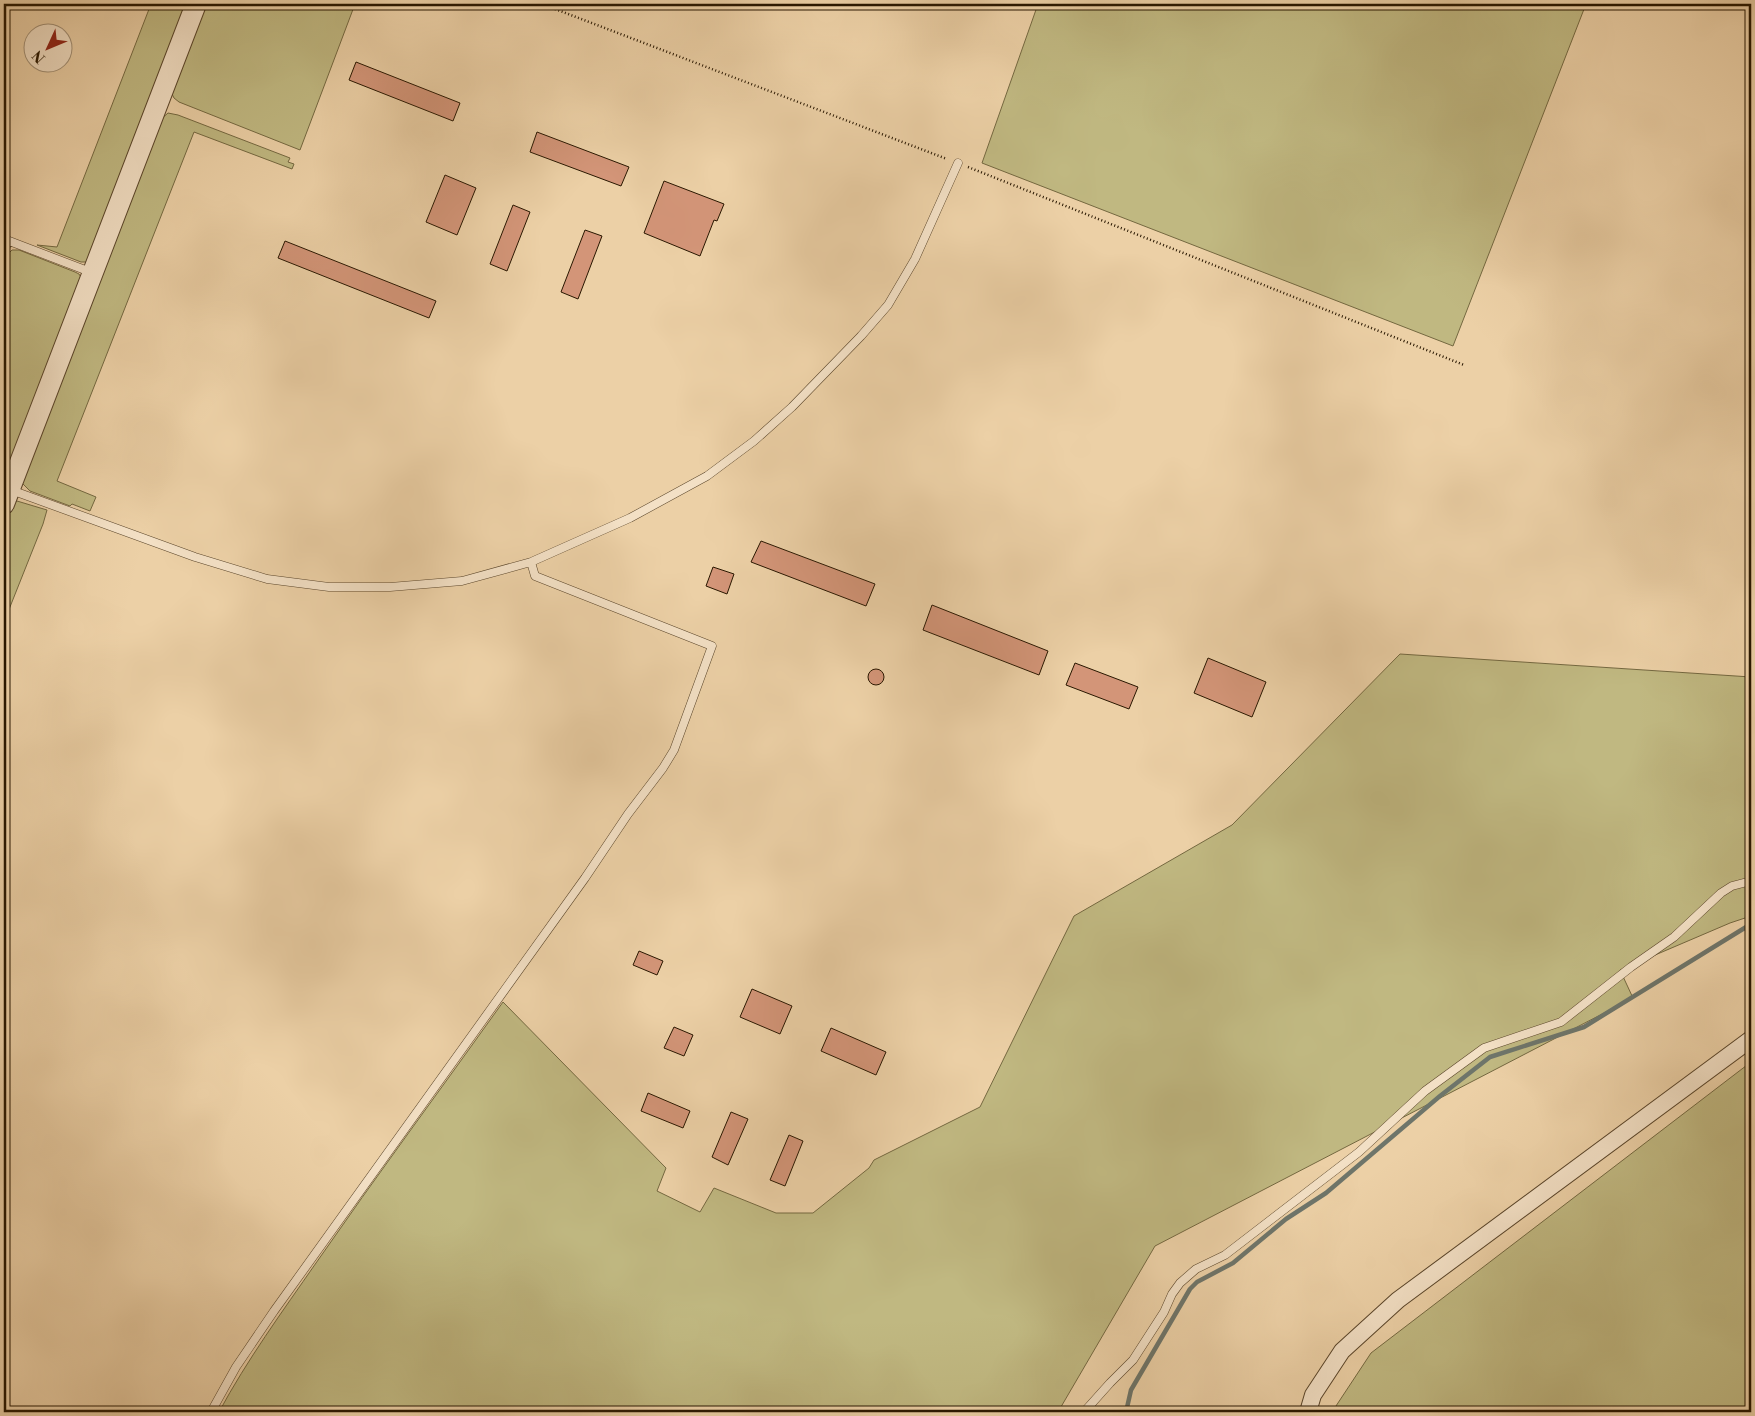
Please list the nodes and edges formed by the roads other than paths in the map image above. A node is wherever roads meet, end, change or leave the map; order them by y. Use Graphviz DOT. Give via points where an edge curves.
graph roads {
  1 [pos="196,4"];
  2 [pos="958,163"];
  3 [pos="6,240"];
  4 [pos="4,252"];
  5 [pos="93,273"];
  6 [pos="6,493"];
  7 [pos="531,562"];
  8 [pos="1751,881"];
  9 [pos="1751,1039"];
  10 [pos="210,1412"];
  11 [pos="1084,1412"];
  12 [pos="1308,1412"];
  1 -- 5 [label="street"];
  2 -- 7 [label="lane" via="915,259 888,305 792,407 707,476 630,518"];
  3 -- 4 [label="lane"];
  3 -- 5 [label="lane"];
  5 -- 6 [label="street"];
  6 -- 7 [label="lane" via="267,579 329,587 390,587 462,581"];
  7 -- 10 [label="lane" via="535,576 712,646 674,750 274,1310"];
  8 -- 11 [label="lane" via="1721,893 1674,937 1561,1022 1484,1048 1425,1091 1360,1152 1225,1254 1196,1269 1180,1282 1133,1360"];
  9 -- 12 [label="street" via="1398,1300 1342,1351 1313,1394"];
}
